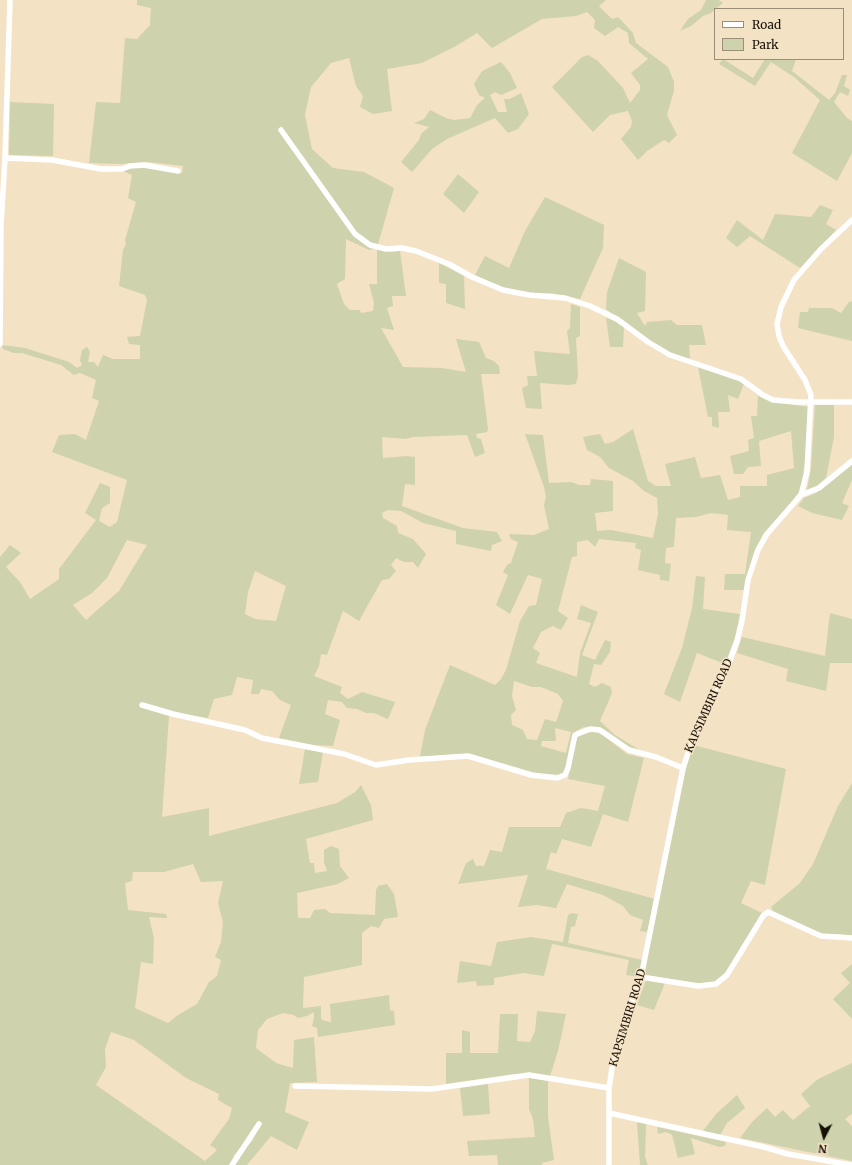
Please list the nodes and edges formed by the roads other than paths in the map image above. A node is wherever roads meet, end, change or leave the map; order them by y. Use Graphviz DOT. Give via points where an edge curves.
graph roads {
  1 [pos="10,0"];
  2 [pos="281,130"];
  3 [pos="5,158"];
  4 [pos="178,171"];
  5 [pos="852,220"];
  6 [pos="0,344"];
  7 [pos="811,402"];
  8 [pos="852,402"];
  9 [pos="852,461"];
  10 [pos="801,495"];
  11 [pos="142,705"];
  12 [pos="683,768"];
  13 [pos="852,938"];
  14 [pos="641,977"];
  15 [pos="295,1086"];
  16 [pos="609,1088"];
  17 [pos="609,1113"];
  18 [pos="259,1124"];
  19 [pos="232,1165"];
  20 [pos="610,1165"];
  21 [pos="851,1165"];
  1 -- 3 [label="street"];
  2 -- 7 [label="street" via="355,234 370,245 416,251 503,290 565,298 590,306 617,319 670,355 741,379 773,400"];
  3 -- 4 [label="street" via="52,160 101,169 144,165"];
  3 -- 6 [label="street" via="1,224"];
  5 -- 7 [label="street, KAPSIMBIRI ROAD" via="794,280 783,300 779,315 779,336 805,380"];
  7 -- 8 [label="street"];
  7 -- 10 [label="street, KAPSIMBIRI ROAD" via="808,472"];
  9 -- 10 [label="street" via="819,488"];
  10 -- 12 [label="street, KAPSIMBIRI ROAD" via="766,534 758,550 748,580 737,641 724,677 692,741"];
  11 -- 12 [label="street" via="245,730 262,738 344,754 376,765 468,756 531,775 557,778 565,774 568,768 575,735 590,729 602,731 629,750"];
  12 -- 14 [label="street, KAPSIMBIRI ROAD"];
  13 -- 14 [label="street" via="821,936 768,912 763,916 727,975 716,984 698,986"];
  14 -- 16 [label="street, KAPSIMBIRI ROAD" via="618,1044"];
  15 -- 16 [label="street" via="432,1090 529,1075"];
  16 -- 17 [label="street, KAPSIMBIRI ROAD"];
  17 -- 20 [label="street, KAPSIMBIRI ROAD"];
  17 -- 21 [label="street" via="788,1154"];
  18 -- 19 [label="street"];
}
